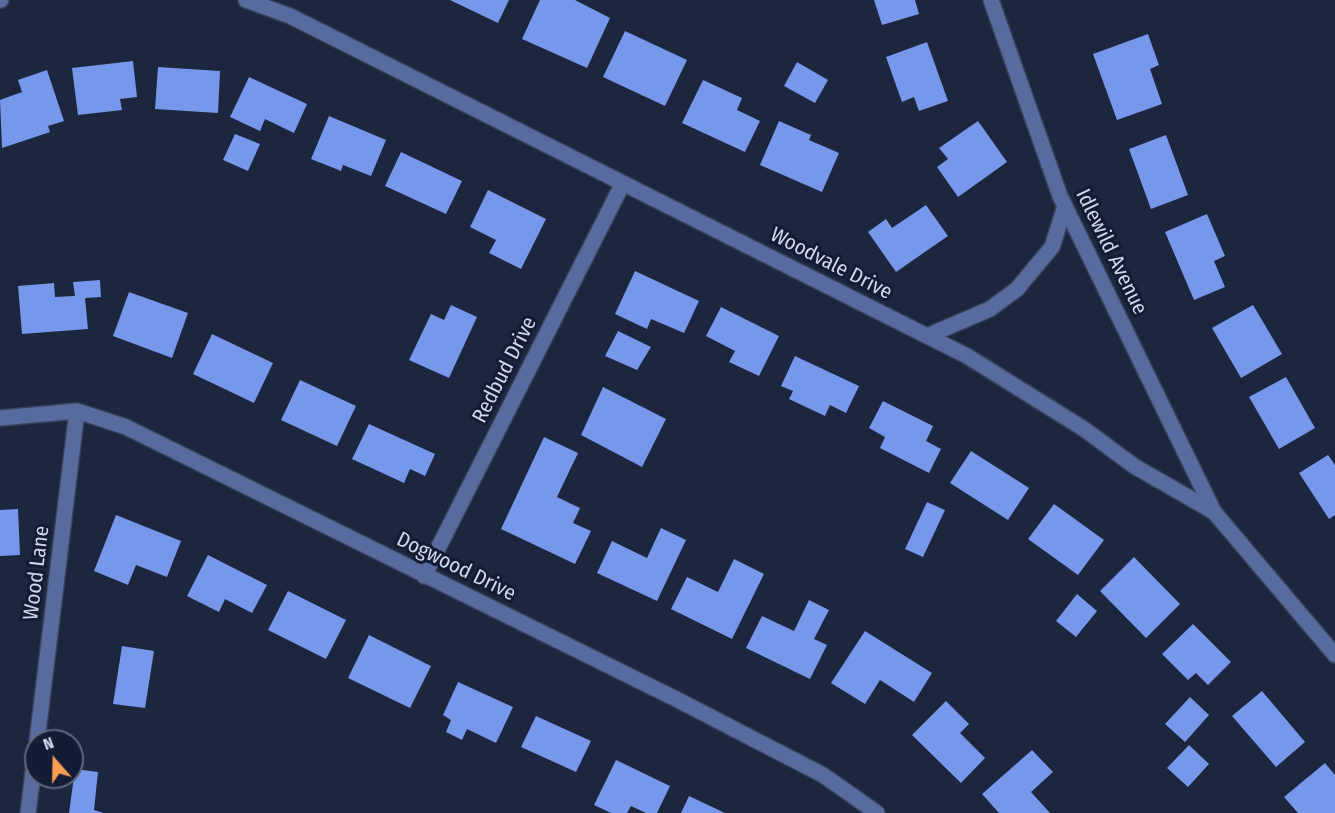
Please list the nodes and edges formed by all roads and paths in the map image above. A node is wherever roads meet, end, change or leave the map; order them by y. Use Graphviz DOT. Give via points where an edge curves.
graph roads {
  1 [pos="246,0"];
  2 [pos="991,0"];
  3 [pos="623,183"];
  4 [pos="1065,206"];
  5 [pos="927,336"];
  6 [pos="77,411"];
  7 [pos="0,418"];
  8 [pos="1214,512"];
  9 [pos="424,576"];
  10 [pos="1335,655"];
  11 [pos="38,729"];
  12 [pos="30,789"];
  13 [pos="27,813"];
  14 [pos="877,813"];
  1 -- 3 [label="street, Woodvale Drive" via="290,16"];
  2 -- 4 [label="street, Idlewild Avenue"];
  3 -- 5 [label="street, Woodvale Drive"];
  3 -- 9 [label="street, Redbud Drive"];
  4 -- 5 [label="street" via="1052,247 1017,289 990,309"];
  4 -- 8 [label="street, Idlewild Avenue"];
  5 -- 8 [label="street, Woodvale Drive" via="967,356 1084,429 1134,466"];
  6 -- 7 [label="street, Dogwood Drive"];
  6 -- 9 [label="street, Dogwood Drive" via="126,427"];
  6 -- 11 [label="street, Wood Lane"];
  8 -- 10 [label="street, Woodvale Drive"];
  9 -- 14 [label="street, Dogwood Drive" via="823,775"];
  12 -- 13 [label="street"];
}
